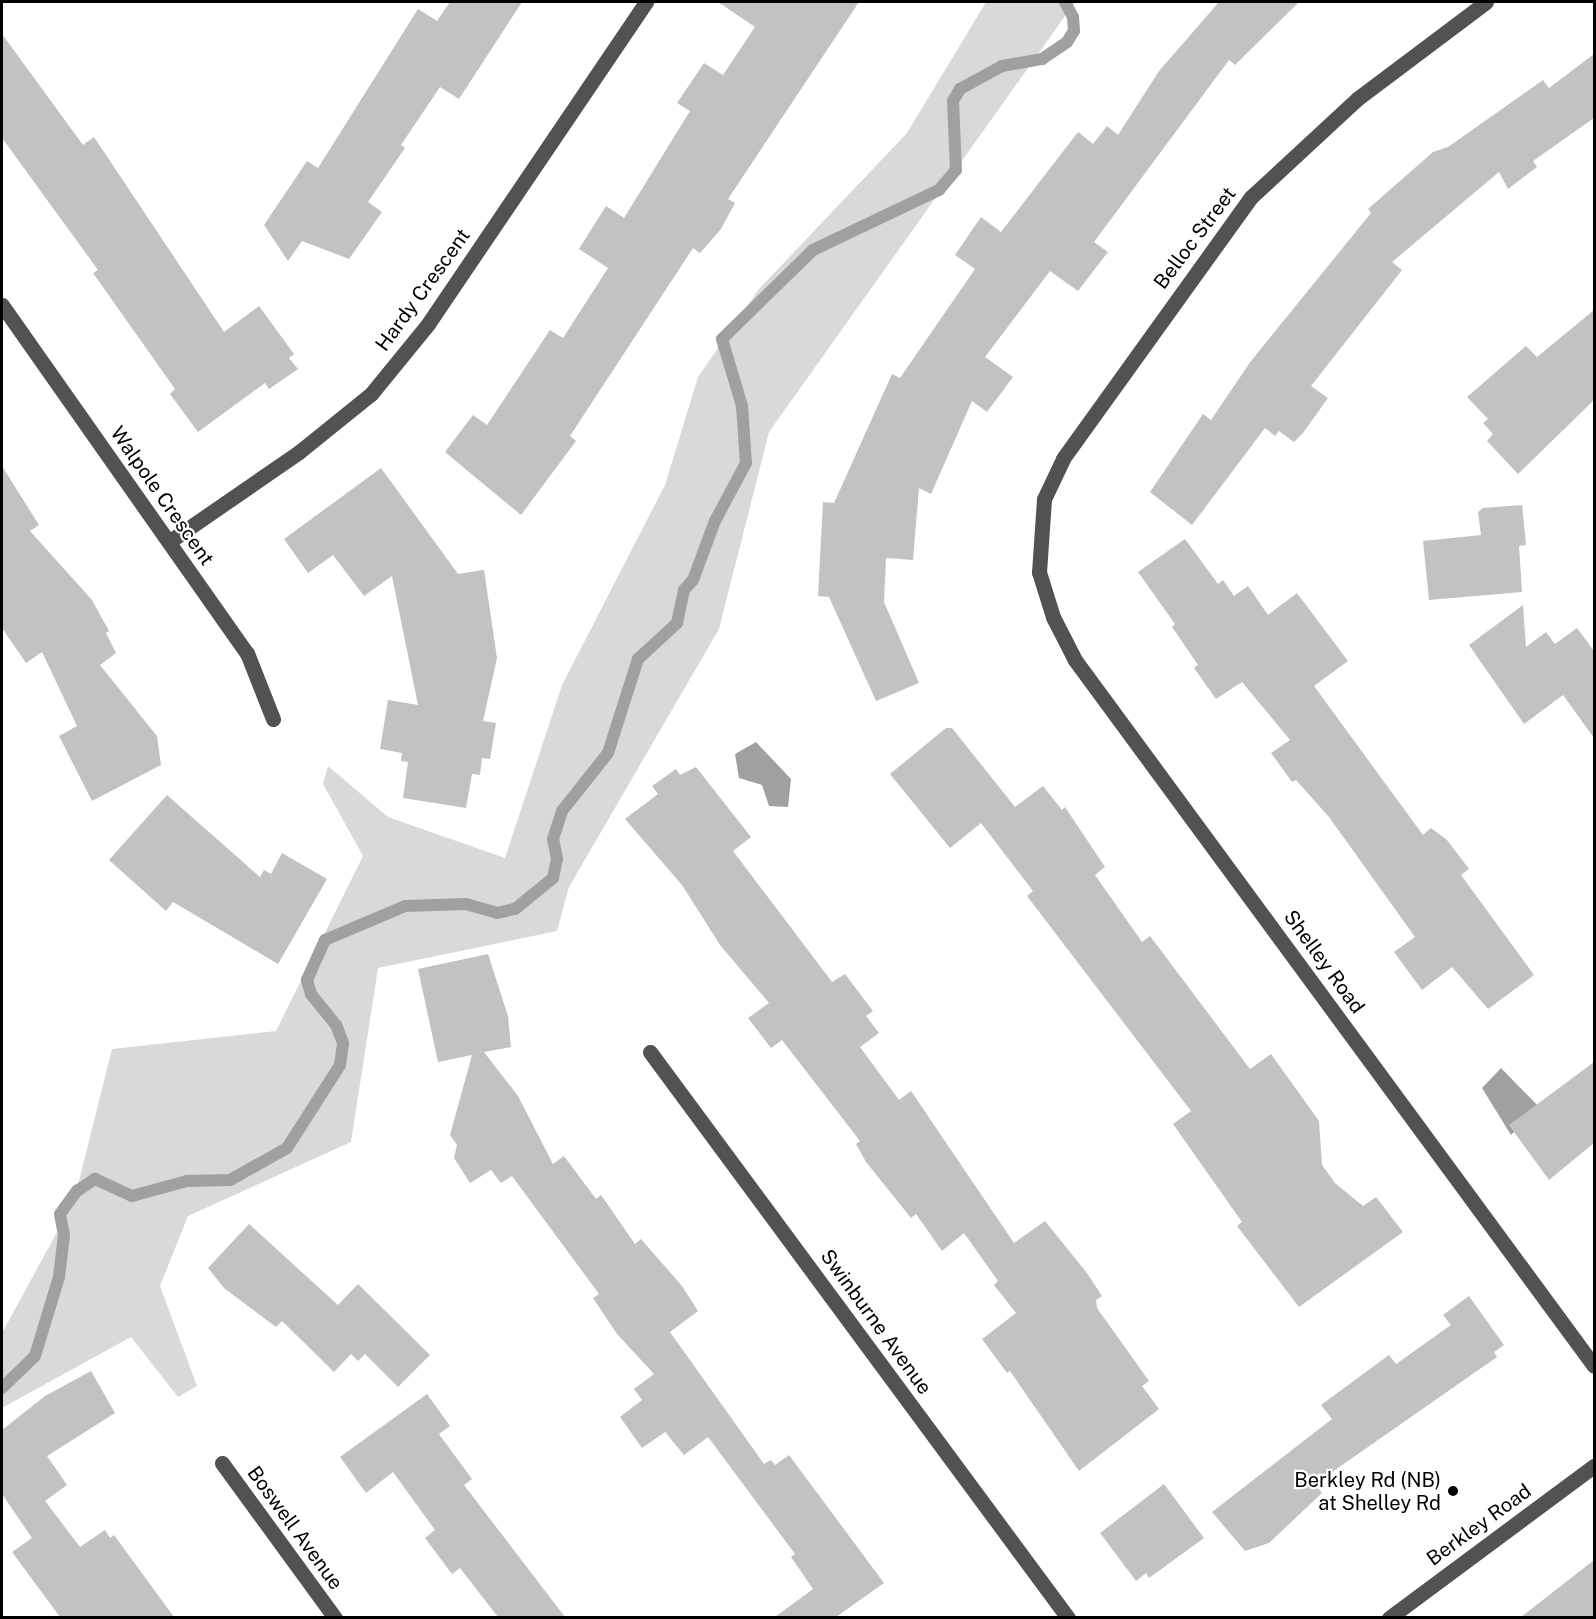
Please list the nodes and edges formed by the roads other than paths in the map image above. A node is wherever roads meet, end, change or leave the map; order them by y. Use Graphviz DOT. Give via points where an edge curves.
graph roads {
  1 [pos="646,2"];
  2 [pos="1486,2"];
  3 [pos="2,305"];
  4 [pos="170,541"];
  5 [pos="1039,572"];
  6 [pos="273,719"];
  7 [pos="650,1052"];
  8 [pos="1594,1366"];
  9 [pos="222,1463"];
  10 [pos="1594,1466"];
  11 [pos="335,1617"];
  12 [pos="1068,1617"];
  13 [pos="1389,1617"];
  1 -- 4 [label="street, Hardy Crescent" via="429,324 371,394 299,452"];
  2 -- 5 [label="street, Belloc Street" via="1357,99 1251,197 1063,459 1044,499"];
  3 -- 4 [label="street, Walpole Crescent"];
  4 -- 6 [label="street, Walpole Crescent" via="247,653"];
  5 -- 8 [label="street, Shelley Road" via="1053,617 1075,660"];
  7 -- 12 [label="street, Swinburne Avenue"];
  9 -- 11 [label="street, Boswell Avenue"];
  10 -- 13 [label="street, Berkley Road"];
}
